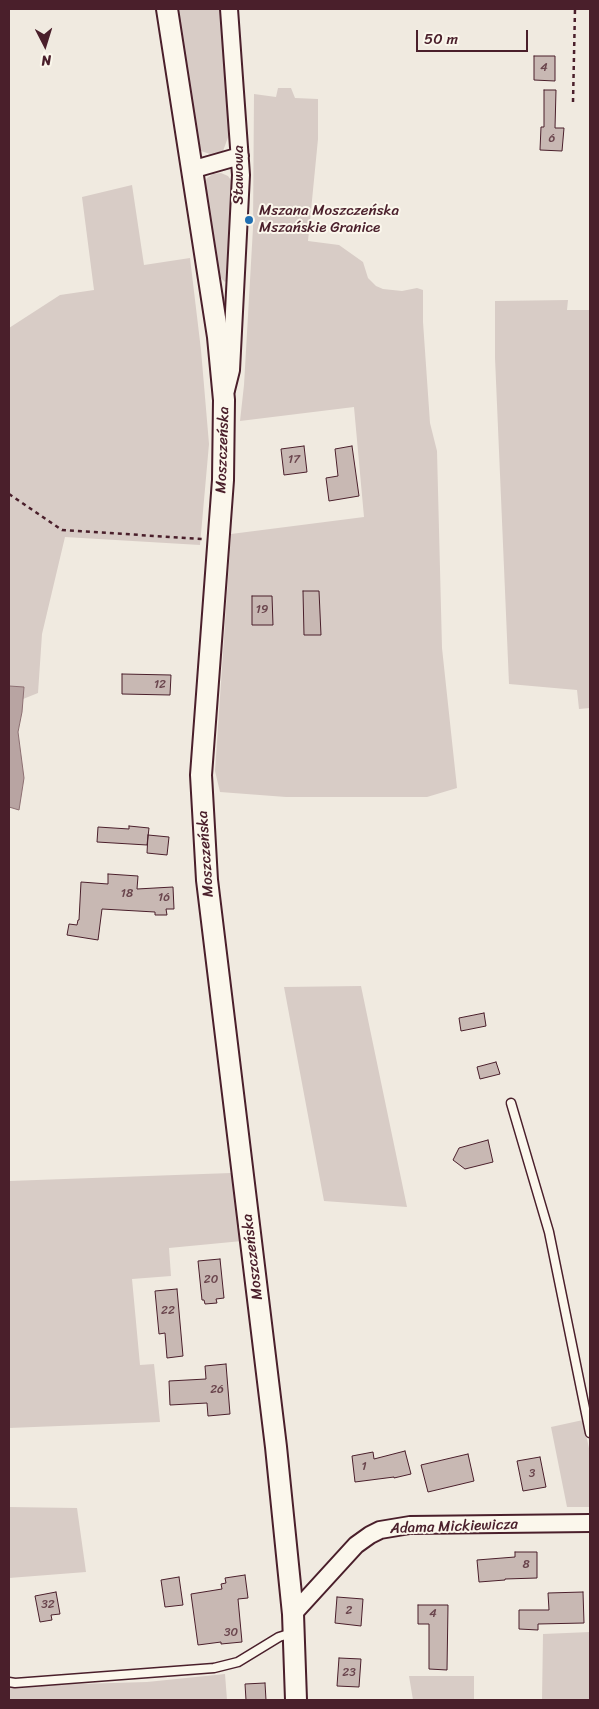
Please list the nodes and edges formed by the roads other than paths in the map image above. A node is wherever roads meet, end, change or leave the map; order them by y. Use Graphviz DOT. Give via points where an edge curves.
graph roads {
  1 [pos="167,9"];
  2 [pos="229,9"];
  3 [pos="240,156"];
  4 [pos="191,170"];
  5 [pos="224,400"];
  6 [pos="511,1104"];
  7 [pos="590,1433"];
  8 [pos="590,1524"];
  9 [pos="294,1623"];
  10 [pos="9,1682"];
  11 [pos="296,1700"];
  1 -- 4 [label="street, Moszczeńska"];
  2 -- 3 [label="street, Stawowa"];
  3 -- 4 [label="street"];
  3 -- 5 [label="street, Stawowa" via="231,370"];
  4 -- 5 [label="street, Moszczeńska" via="218,337"];
  5 -- 9 [label="street, Moszczeńska" via="223,480 201,775 207,880 275,1438"];
  6 -- 7 [label="lane" via="549,1232"];
  8 -- 9 [label="street, Adama Mickiewicza" via="410,1525 380,1530 356,1545"];
  9 -- 10 [label="lane" via="279,1637 238,1662 214,1668"];
  9 -- 11 [label="street, Moszczeńska"];
}
